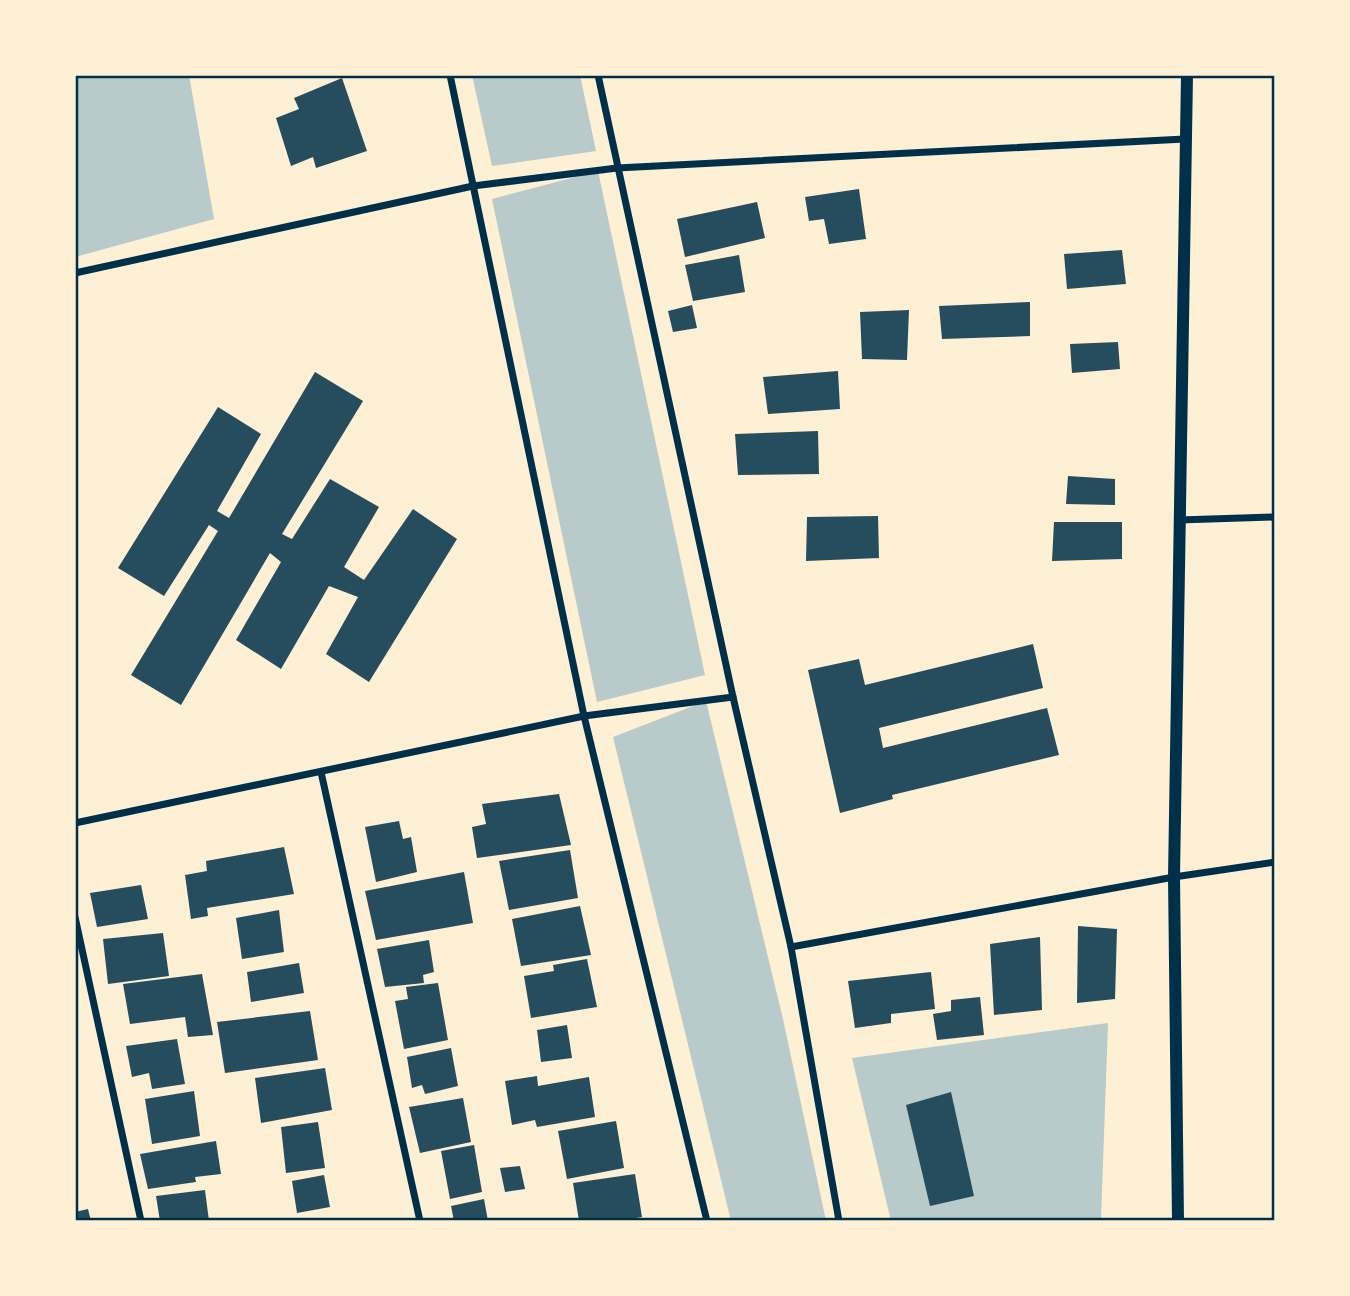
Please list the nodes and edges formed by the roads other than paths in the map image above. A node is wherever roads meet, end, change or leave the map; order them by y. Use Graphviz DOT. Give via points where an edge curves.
graph roads {
  1 [pos="450,75"];
  2 [pos="598,75"];
  3 [pos="1187,75"];
  4 [pos="1185,139"];
  5 [pos="617,168"];
  6 [pos="473,186"];
  7 [pos="75,273"];
  8 [pos="1275,517"];
  9 [pos="1178,520"];
  10 [pos="733,697"];
  11 [pos="584,716"];
  12 [pos="321,772"];
  13 [pos="75,823"];
  14 [pos="1275,862"];
  15 [pos="1174,877"];
  16 [pos="75,917"];
  17 [pos="791,947"];
  18 [pos="141,1221"];
  19 [pos="420,1221"];
  20 [pos="706,1221"];
  21 [pos="839,1221"];
  22 [pos="1178,1221"];
  1 -- 6 [label="street"];
  2 -- 5 [label="street"];
  3 -- 4 [label="street"];
  4 -- 5 [label="street"];
  4 -- 9 [label="street"];
  5 -- 6 [label="street"];
  5 -- 10 [label="street"];
  6 -- 7 [label="street"];
  6 -- 11 [label="street"];
  8 -- 9 [label="street"];
  9 -- 15 [label="street"];
  10 -- 11 [label="street"];
  10 -- 17 [label="street"];
  11 -- 12 [label="street"];
  11 -- 20 [label="street"];
  12 -- 13 [label="street"];
  12 -- 19 [label="street"];
  14 -- 15 [label="street"];
  15 -- 17 [label="street"];
  15 -- 22 [label="street"];
  16 -- 18 [label="street"];
  17 -- 21 [label="street"];
}
